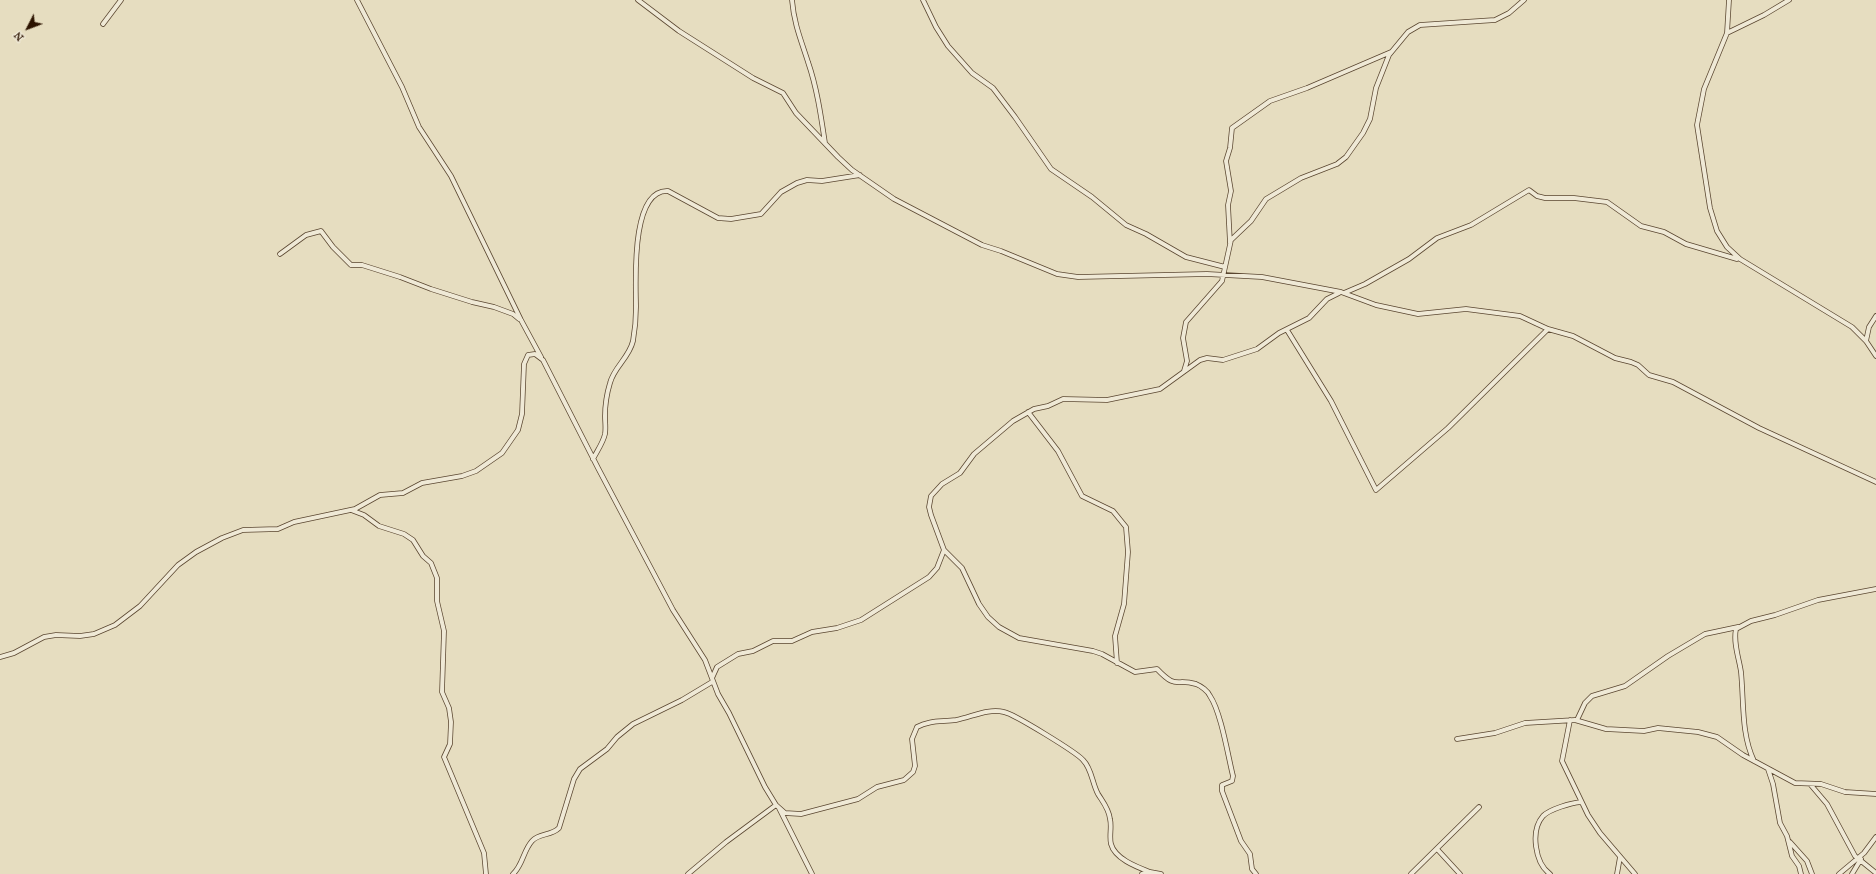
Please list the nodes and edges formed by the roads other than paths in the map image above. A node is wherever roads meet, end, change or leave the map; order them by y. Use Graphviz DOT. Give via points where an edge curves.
graph roads {
  1 [pos="121,0"];
  2 [pos="357,0"];
  3 [pos="638,0"];
  4 [pos="792,0"];
  5 [pos="923,0"];
  6 [pos="1524,0"];
  7 [pos="1729,0"];
  8 [pos="1789,0"];
  9 [pos="103,24"];
  10 [pos="1727,33"];
  11 [pos="1391,52"];
  12 [pos="825,144"];
  13 [pos="860,176"];
  14 [pos="1230,244"];
  15 [pos="280,254"];
  16 [pos="1740,259"];
  17 [pos="1225,267"];
  18 [pos="1224,275"];
  19 [pos="1343,293"];
  20 [pos="1876,316"];
  21 [pos="521,320"];
  22 [pos="1548,329"];
  23 [pos="1287,330"];
  24 [pos="1866,341"];
  25 [pos="1876,356"];
  26 [pos="542,359"];
  27 [pos="1183,372"];
  28 [pos="1028,412"];
  29 [pos="593,459"];
  30 [pos="1876,482"];
  31 [pos="350,509"];
  32 [pos="944,550"];
  33 [pos="1876,589"];
  34 [pos="1739,627"];
  35 [pos="0,657"];
  36 [pos="1117,663"];
  37 [pos="712,681"];
  38 [pos="1570,720"];
  39 [pos="1577,720"];
  40 [pos="1457,739"];
  41 [pos="1755,761"];
  42 [pos="1768,769"];
  43 [pos="1810,784"];
  44 [pos="1876,794"];
  45 [pos="1581,802"];
  46 [pos="777,806"];
  47 [pos="1479,806"];
  48 [pos="1876,836"];
  49 [pos="1788,839"];
  50 [pos="1437,849"];
  51 [pos="1620,857"];
  52 [pos="1859,859"];
  53 [pos="1150,872"];
  54 [pos="1876,873"];
  55 [pos="486,874"];
  56 [pos="513,874"];
  57 [pos="688,874"];
  58 [pos="812,874"];
  59 [pos="1142,874"];
  60 [pos="1161,874"];
  61 [pos="1256,874"];
  62 [pos="1411,874"];
  63 [pos="1460,874"];
  64 [pos="1550,874"];
  65 [pos="1617,874"];
  66 [pos="1635,874"];
  67 [pos="1801,874"];
  68 [pos="1812,874"];
  69 [pos="1839,874"];
  70 [pos="1852,874"];
  1 -- 9 [label="street"];
  2 -- 21 [label="street" via="402,87 419,127 451,176"];
  3 -- 12 [label="street" via="679,31 753,78 783,93 796,112"];
  4 -- 12 [label="street" via="797,30 820,108"];
  5 -- 17 [label="street" via="948,46 972,73 992,88 1053,172 1092,197 1126,225 1186,257"];
  6 -- 11 [label="street" via="1509,13 1494,20 1414,27"];
  7 -- 10 [label="street"];
  8 -- 10 [label="street"];
  10 -- 16 [label="street" via="1704,89 1697,125 1710,208 1717,231 1727,247"];
  11 -- 14 [label="street" via="1376,88 1370,119 1346,157 1337,164 1301,178 1266,199 1251,221 1235,235"];
  11 -- 14 [label="street" via="1270,101 1233,127 1226,161 1231,191 1228,205"];
  12 -- 13 [label="street"];
  13 -- 18 [label="street" via="901,203 971,240 1057,274 1078,277"];
  13 -- 29 [label="street" via="797,182 781,192 761,214 746,218 722,219 672,192 662,191 656,195 645,210 639,228 633,341 610,383 605,410 605,434"];
  14 -- 17 [label="street"];
  15 -- 21 [label="street" via="306,235 321,230 352,266 362,265 400,276 431,289 494,307"];
  16 -- 19 [label="street" via="1686,244 1664,232 1641,226 1607,202 1545,198 1529,190 1472,225 1437,238 1409,259 1365,284"];
  16 -- 24 [label="street" via="1852,327"];
  17 -- 18 [label="street"];
  18 -- 19 [label="street" via="1262,277"];
  18 -- 27 [label="street" via="1220,286 1186,322 1183,338 1188,361"];
  19 -- 22 [label="street" via="1376,305 1418,314 1466,309 1512,314 1526,317"];
  19 -- 23 [label="street" via="1329,296 1312,316"];
  20 -- 24 [label="street" via="1869,327"];
  21 -- 26 [label="street"];
  22 -- 23 [label="street" via="1448,428 1376,490 1331,401"];
  22 -- 30 [label="street" via="1573,336 1615,358 1638,365 1649,375 1673,382 1740,418"];
  23 -- 27 [label="street" via="1250,352 1223,360 1204,359"];
  24 -- 25 [label="street"];
  26 -- 29 [label="street"];
  26 -- 31 [label="street" via="533,354 524,360 520,422 508,445 494,459 466,475 425,482 404,493 380,495"];
  27 -- 28 [label="street" via="1160,389 1108,400 1063,399"];
  28 -- 32 [label="street" via="982,447 960,473 942,484 931,496 929,507"];
  28 -- 36 [label="street" via="1058,451 1082,496 1113,511 1126,527 1128,552 1124,604 1115,636"];
  29 -- 37 [label="street" via="673,610 704,656"];
  31 -- 35 [label="street" via="294,522 278,529 243,530 222,538 196,552 178,566 140,606 115,625 94,634 44,637 14,653"];
  31 -- 55 [label="street" via="379,526 404,534 412,540 430,563 437,578 437,601 444,631 442,692 452,729 450,744 444,757 484,853"];
  32 -- 36 [label="street" via="962,568 979,604 999,627 1019,638 1093,651"];
  32 -- 37 [label="street" via="933,573 861,620 837,628 812,632 792,641 773,641 754,651 738,654 717,667"];
  33 -- 34 [label="street" via="1818,600"];
  34 -- 39 [label="street" via="1705,634 1625,686 1592,696 1585,703"];
  34 -- 41 [label="street" via="1735,642 1741,674 1746,739"];
  36 -- 61 [label="street" via="1135,672 1158,669 1171,681 1196,684 1210,695 1233,779 1232,782 1222,785 1222,791 1241,840 1250,854 1252,869"];
  37 -- 46 [label="street"];
  37 -- 56 [label="street" via="682,700 634,724 617,737 608,749 580,769 574,779 561,826 555,832 540,836 531,842 522,864"];
  38 -- 39 [label="street"];
  38 -- 40 [label="street" via="1525,723 1494,733"];
  38 -- 45 [label="street" via="1562,762"];
  39 -- 41 [label="street" via="1606,729 1644,731 1658,728 1708,734"];
  41 -- 42 [label="street"];
  42 -- 43 [label="street" via="1795,783"];
  42 -- 49 [label="street" via="1778,816"];
  43 -- 44 [label="street" via="1821,784 1845,792"];
  43 -- 52 [label="street" via="1827,804"];
  45 -- 51 [label="street" via="1600,833"];
  45 -- 64 [label="street" via="1565,805 1542,818 1537,829 1536,845 1540,860"];
  46 -- 53 [label="street" via="785,812 794,814 810,812 858,799 877,787 904,780 913,772 915,766 912,739 917,727 926,723 957,720 987,712 1004,712 1023,720 1083,760 1089,768 1110,818 1113,849 1132,864"];
  46 -- 57 [label="street" via="722,845"];
  46 -- 58 [label="street"];
  47 -- 50 [label="street"];
  48 -- 52 [label="street"];
  49 -- 67 [label="street" via="1792,856"];
  49 -- 68 [label="street" via="1808,861"];
  50 -- 62 [label="street"];
  50 -- 63 [label="street"];
  51 -- 65 [label="street"];
  51 -- 66 [label="street"];
  52 -- 54 [label="street"];
  52 -- 69 [label="street"];
  52 -- 70 [label="street"];
  53 -- 59 [label="street"];
  53 -- 60 [label="street"];
}
